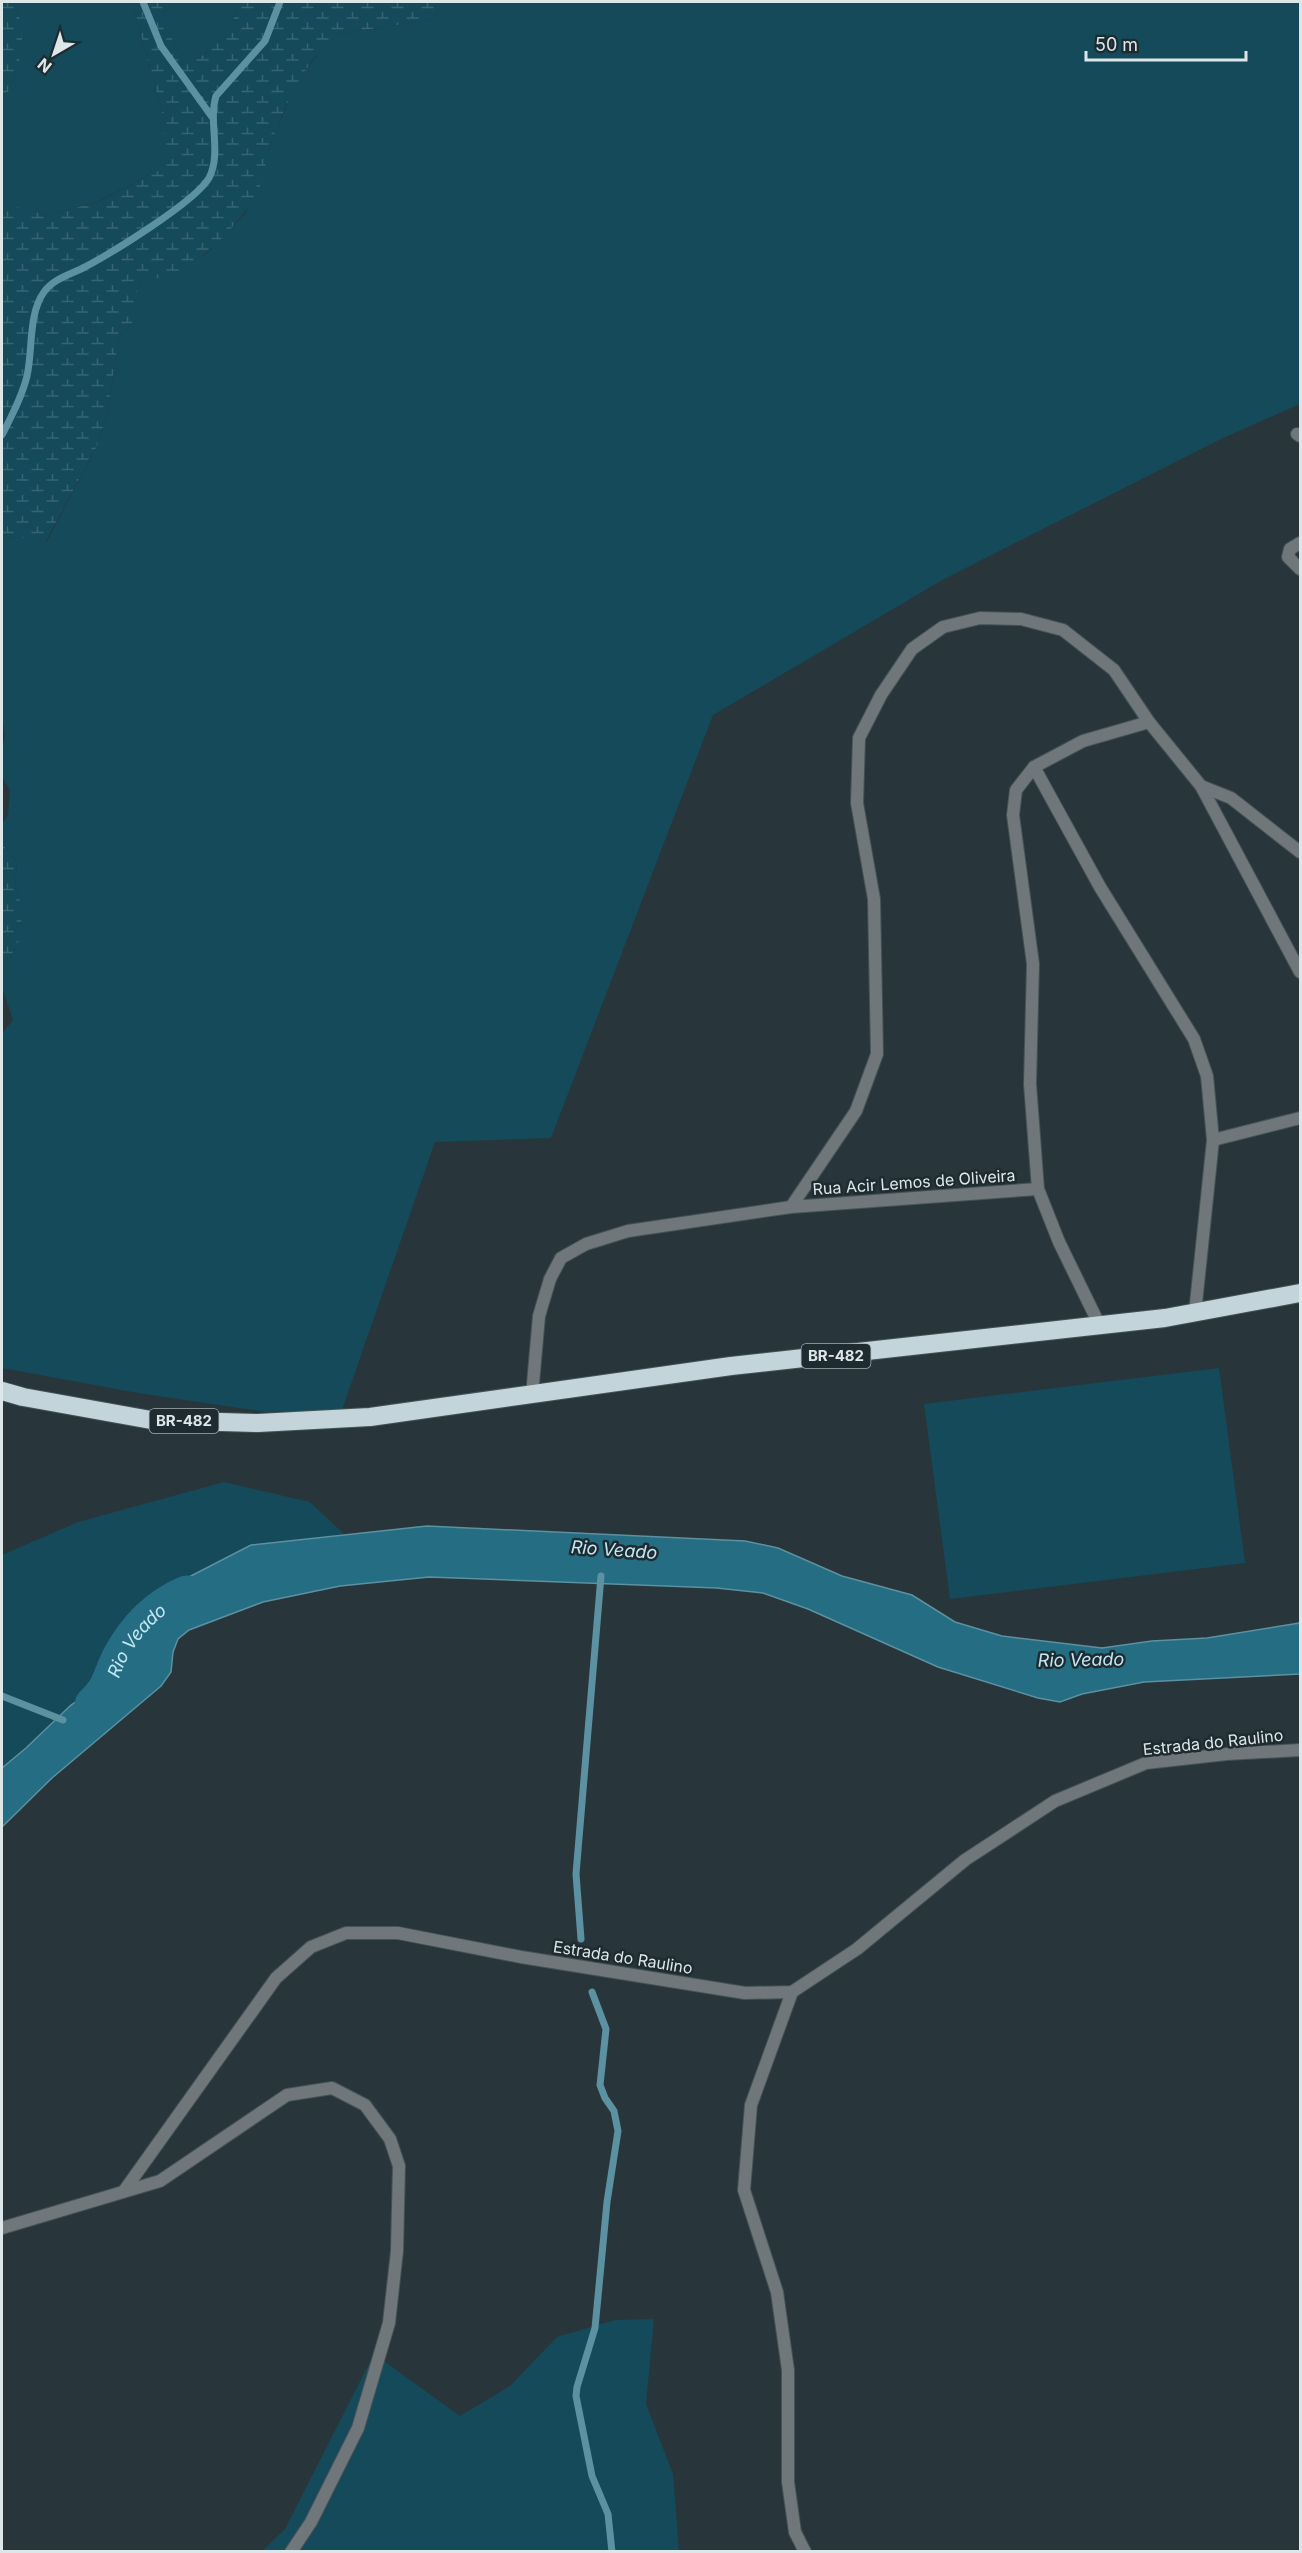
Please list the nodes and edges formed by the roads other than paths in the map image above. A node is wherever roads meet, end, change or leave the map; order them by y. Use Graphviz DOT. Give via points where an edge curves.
graph roads {
  1 [pos="1300,543"];
  2 [pos="1300,569"];
  3 [pos="1149,723"];
  4 [pos="1034,767"];
  5 [pos="1201,786"];
  6 [pos="1300,852"];
  7 [pos="1300,972"];
  8 [pos="1300,1118"];
  9 [pos="1213,1140"];
  10 [pos="1038,1189"];
  11 [pos="791,1207"];
  12 [pos="1300,1293"];
  13 [pos="1195,1313"];
  14 [pos="1100,1326"];
  15 [pos="2,1391"];
  16 [pos="532,1395"];
  17 [pos="1300,1750"];
  18 [pos="792,1992"];
  19 [pos="124,2191"];
  20 [pos="2,2229"];
  21 [pos="291,2552"];
  22 [pos="805,2552"];
  1 -- 2 [label="street" via="1290,549 1288,557"];
  3 -- 4 [label="street" via="1083,741"];
  3 -- 5 [label="street, Rua Acir Lemos de Oliveira"];
  3 -- 11 [label="street, Rua Acir Lemos de Oliveira" via="1114,670 1063,630 1021,620 980,618 943,627 912,649 881,695 859,738 857,803 874,899 877,1054 856,1111"];
  4 -- 9 [label="street" via="1100,887 1194,1039 1207,1076"];
  4 -- 10 [label="street" via="1016,790 1013,815 1033,964 1030,1084"];
  5 -- 6 [label="street" via="1231,798"];
  5 -- 7 [label="street, Rua Acir Lemos de Oliveira"];
  8 -- 9 [label="street"];
  9 -- 13 [label="street"];
  10 -- 11 [label="street, Rua Acir Lemos de Oliveira"];
  10 -- 14 [label="street"];
  11 -- 16 [label="street, Rua Acir Lemos de Oliveira" via="628,1231 586,1244 561,1258 538,1316"];
  12 -- 13 [label="highway, BR-482"];
  13 -- 14 [label="highway, BR-482"];
  14 -- 16 [label="highway, BR-482" via="731,1366"];
  15 -- 16 [label="highway, BR-482" via="151,1420 258,1423 370,1417"];
  17 -- 18 [label="street, Estrada do Raulino" via="1146,1763 1055,1800 965,1860 857,1949"];
  18 -- 19 [label="street, Estrada do Raulino" via="745,1993 398,1933 346,1933 311,1947 276,1978"];
  18 -- 22 [label="street" via="751,2105 744,2190 777,2292 788,2370 788,2482 795,2532"];
  19 -- 20 [label="street"];
  19 -- 21 [label="street" via="159,2181 287,2095 332,2088 365,2105 390,2139 399,2166 397,2251 389,2323 358,2428 311,2522"];
}
